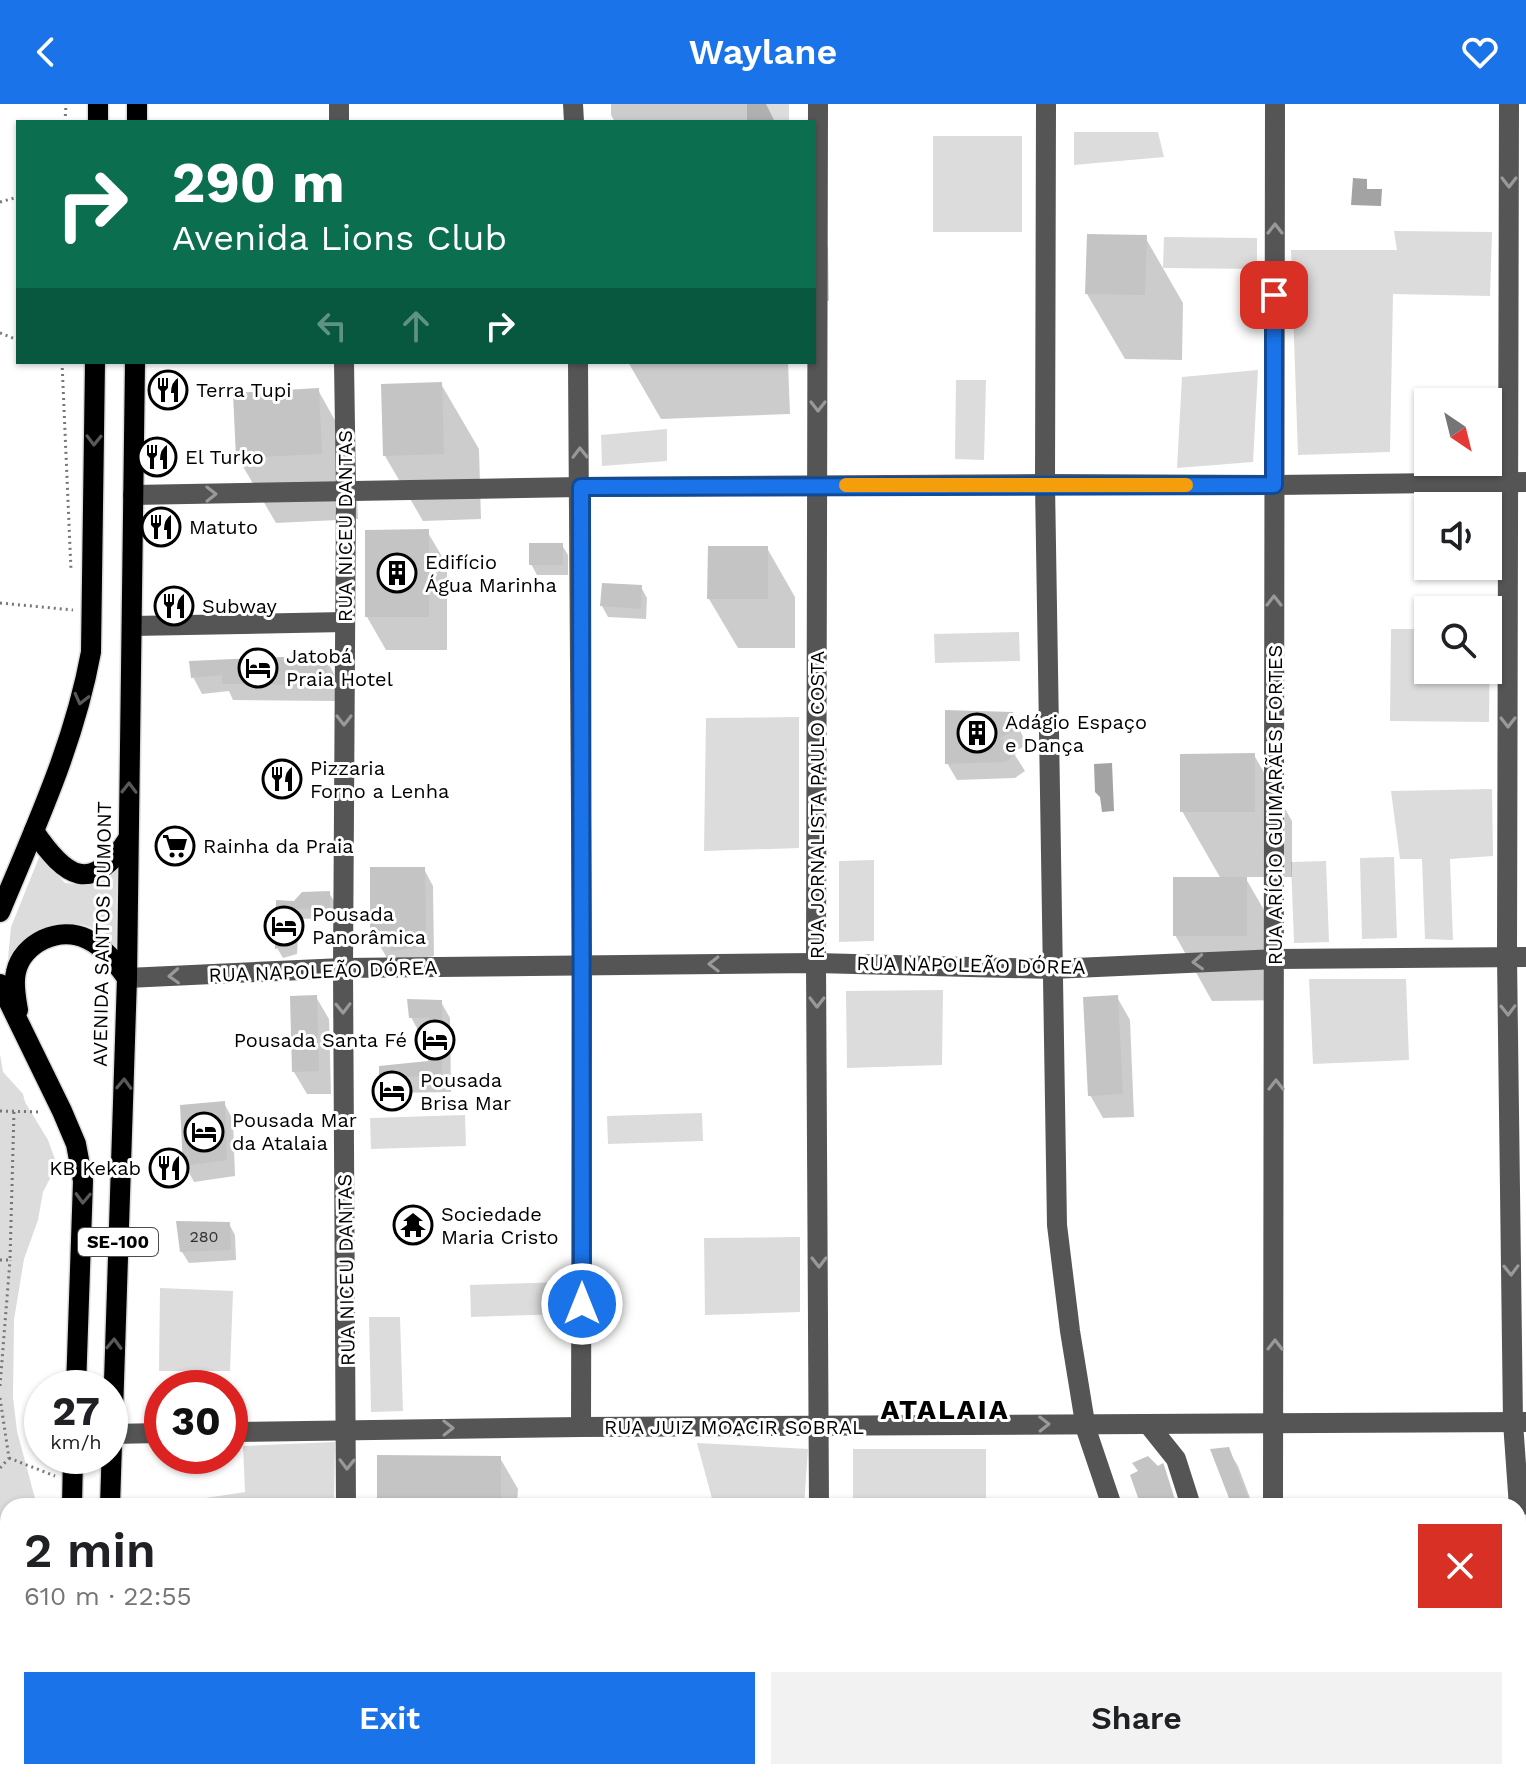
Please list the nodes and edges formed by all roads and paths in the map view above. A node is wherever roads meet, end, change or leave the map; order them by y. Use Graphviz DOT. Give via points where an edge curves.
graph roads {
  1 [pos="818,104"];
  2 [pos="1046,104"];
  3 [pos="1275,104"];
  4 [pos="1509,104"];
  5 [pos="62,364"];
  6 [pos="95,364"];
  7 [pos="135,364"];
  8 [pos="344,364"];
  9 [pos="578,364"];
  10 [pos="1517,482"];
  11 [pos="1045,484"];
  12 [pos="818,485"];
  13 [pos="1274,485"];
  14 [pos="581,487"];
  15 [pos="346,493"];
  16 [pos="133,495"];
  17 [pos="72,582"];
  18 [pos="0,603"];
  19 [pos="73,610"];
  20 [pos="345,622"];
  21 [pos="132,626"];
  22 [pos="34,831"];
  23 [pos="128,839"];
  24 [pos="0,912"];
  25 [pos="1517,957"];
  26 [pos="1276,959"];
  27 [pos="816,963"];
  28 [pos="582,966"];
  29 [pos="343,968"];
  30 [pos="1052,969"];
  31 [pos="127,978"];
  32 [pos="0,984"];
  33 [pos="20,1021"];
  34 [pos="0,1111"];
  35 [pos="14,1111"];
  36 [pos="62,1111"];
  37 [pos="0,1260"];
  38 [pos="10,1260"];
  39 [pos="77,1370"];
  40 [pos="113,1370"];
  41 [pos="0,1386"];
  42 [pos="0,1398"];
  43 [pos="1520,1422"];
  44 [pos="1275,1423"];
  45 [pos="1148,1424"];
  46 [pos="1086,1426"];
  47 [pos="581,1427"];
  48 [pos="820,1427"];
  49 [pos="348,1429"];
  50 [pos="248,1432"];
  51 [pos="9,1458"];
  52 [pos="0,1468"];
  53 [pos="72,1474"];
  54 [pos="110,1474"];
  55 [pos="72,1482"];
  56 [pos="72,1498"];
  57 [pos="110,1498"];
  58 [pos="346,1498"];
  59 [pos="819,1498"];
  60 [pos="1109,1498"];
  61 [pos="1123,1498"];
  62 [pos="1188,1498"];
  63 [pos="1273,1498"];
  64 [pos="1518,1498"];
  1 -- 12 [label="street, RUA JORNALISTA PAULO COSTA, one-way"];
  2 -- 11 [label="street"];
  13 -- 3 [label="street, RUA ARÍCIO GUIMARÃES FORTES, one-way"];
  4 -- 10 [label="street, one-way"];
  5 -- 17 [label="path"];
  6 -- 22 [label="main road, one-way" via="91,652 66,754"];
  7 -- 16 [label="main road, AVENIDA SANTOS DUMONT / SE-100"];
  8 -- 15 [label="street, RUA NICEU DANTAS"];
  14 -- 9 [label="street, one-way"];
  10 -- 13 [label="street"];
  10 -- 25 [label="street, one-way"];
  11 -- 12 [label="street"];
  11 -- 13 [label="street"];
  11 -- 30 [label="street"];
  12 -- 14 [label="street"];
  12 -- 27 [label="street, RUA JORNALISTA PAULO COSTA"];
  26 -- 13 [label="street, RUA ARÍCIO GUIMARÃES FORTES, one-way"];
  14 -- 15 [label="street"];
  14 -- 28 [label="street"];
  16 -- 15 [label="street, one-way"];
  15 -- 20 [label="street, RUA NICEU DANTAS"];
  16 -- 21 [label="main road, AVENIDA SANTOS DUMONT / SE-100"];
  18 -- 19 [label="path"];
  20 -- 21 [label="street"];
  20 -- 29 [label="street, RUA NICEU DANTAS, one-way"];
  23 -- 21 [label="main road, AVENIDA SANTOS DUMONT / SE-100, one-way"];
  22 -- 23 [label="main road" via="60,866 88,875 111,862"];
  22 -- 24 [label="main road"];
  23 -- 31 [label="main road, AVENIDA SANTOS DUMONT / SE-100"];
  25 -- 26 [label="street, RUA NAPOLEÃO DÓREA"];
  25 -- 43 [label="street, one-way"];
  26 -- 30 [label="street, RUA NAPOLEÃO DÓREA, one-way"];
  44 -- 26 [label="street, RUA ARÍCIO GUIMARÃES FORTES, one-way"];
  27 -- 28 [label="street, RUA NAPOLEÃO DÓREA, one-way"];
  27 -- 30 [label="street, RUA NAPOLEÃO DÓREA"];
  27 -- 48 [label="street, RUA JORNALISTA PAULO COSTA, one-way"];
  28 -- 29 [label="street, RUA NAPOLEÃO DÓREA"];
  28 -- 47 [label="street"];
  29 -- 31 [label="street, RUA NAPOLEÃO DÓREA, one-way"];
  29 -- 49 [label="street, RUA NICEU DANTAS, one-way"];
  30 -- 46 [label="street" via="1057,1225"];
  31 -- 33 [label="main road" via="85,938 46,938 31,947 15,972"];
  40 -- 31 [label="main road, AVENIDA SANTOS DUMONT / SE-100, one-way"];
  32 -- 33 [label="main road, SE-100"];
  33 -- 36 [label="main road, SE-100"];
  34 -- 35 [label="path"];
  35 -- 36 [label="path"];
  35 -- 38 [label="path"];
  36 -- 39 [label="main road, SE-100, one-way" via="83,1181"];
  37 -- 38 [label="path"];
  38 -- 41 [label="path"];
  42 -- 51 [label="path"];
  43 -- 44 [label="street, RUA JUIZ MOACIR SOBRAL"];
  43 -- 64 [label="street"];
  44 -- 45 [label="street, RUA JUIZ MOACIR SOBRAL"];
  44 -- 63 [label="street, RUA ARÍCIO GUIMARÃES FORTES"];
  45 -- 46 [label="street, RUA JUIZ MOACIR SOBRAL"];
  45 -- 62 [label="street" via="1176,1459"];
  48 -- 46 [label="street, RUA JUIZ MOACIR SOBRAL, one-way"];
  46 -- 60 [label="street"];
  46 -- 61 [label="street" via="1110,1463"];
  47 -- 48 [label="street, RUA JUIZ MOACIR SOBRAL"];
  49 -- 47 [label="street, RUA JUIZ MOACIR SOBRAL, one-way"];
  48 -- 59 [label="street, RUA JORNALISTA PAULO COSTA"];
  49 -- 50 [label="street, RUA JUIZ MOACIR SOBRAL"];
  49 -- 58 [label="street, RUA NICEU DANTAS, one-way"];
  51 -- 52 [label="path"];
  51 -- 55 [label="path"];
  53 -- 55 [label="main road"];
  54 -- 57 [label="main road, AVENIDA SANTOS DUMONT / SE-100"];
  55 -- 56 [label="main road"];
}
